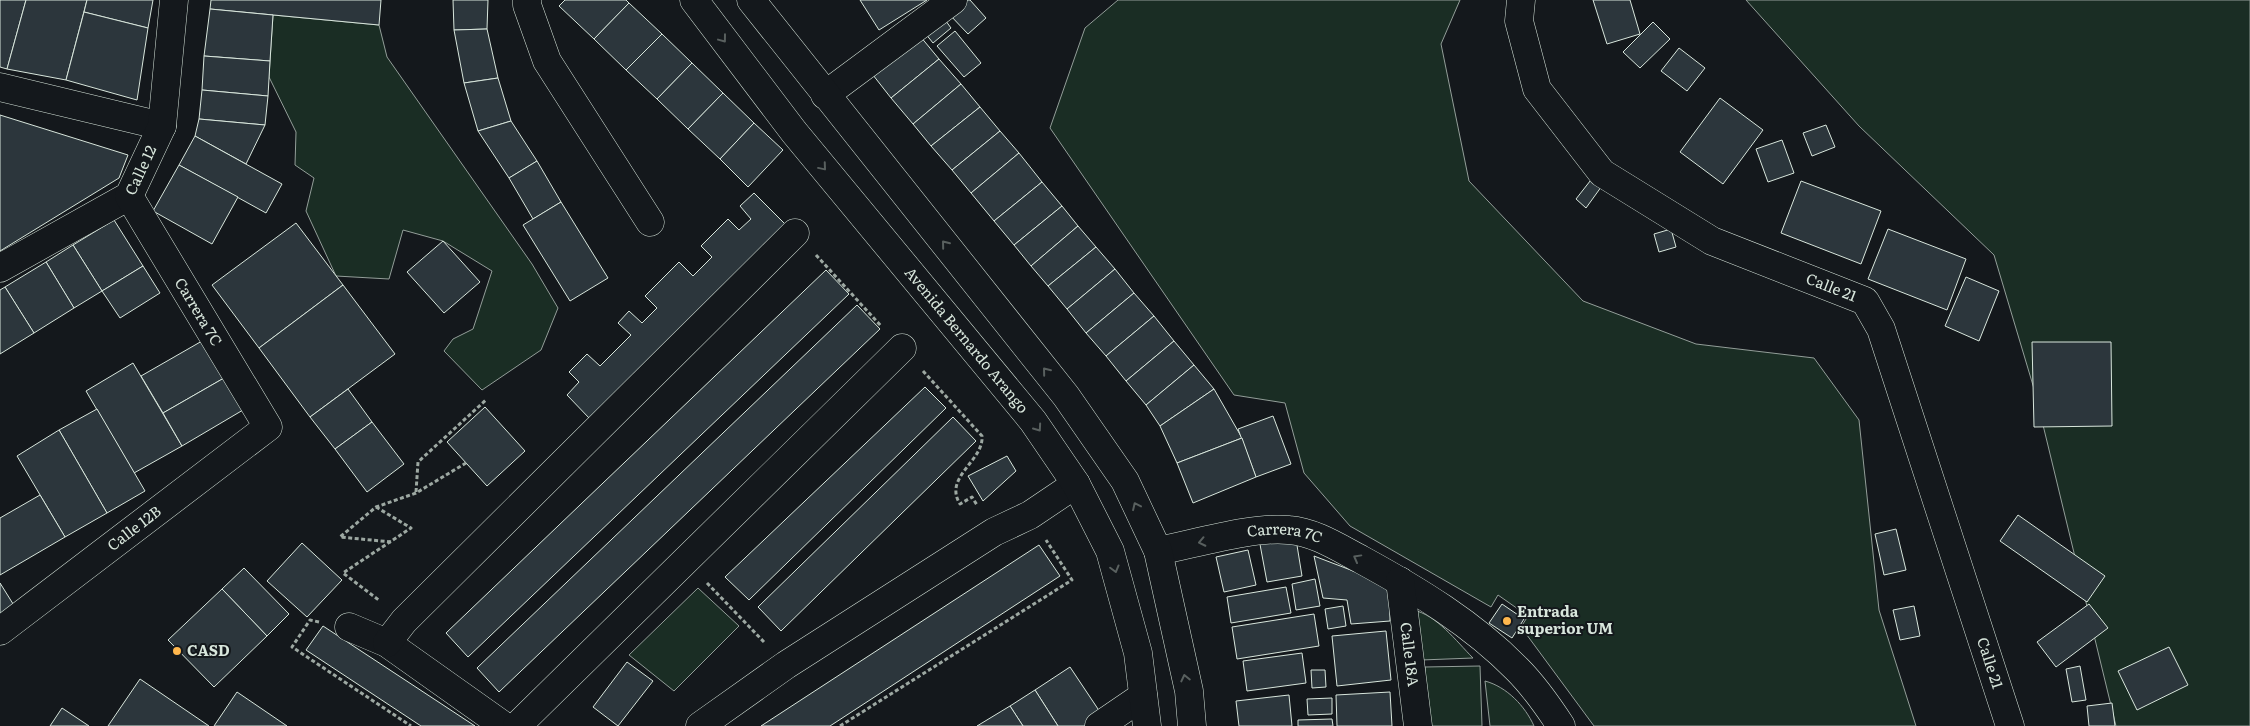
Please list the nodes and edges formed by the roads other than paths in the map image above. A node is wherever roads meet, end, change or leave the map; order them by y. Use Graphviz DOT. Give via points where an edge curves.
graph roads {
  1 [pos="174,0"];
  2 [pos="527,0"];
  3 [pos="694,0"];
  4 [pos="750,0"];
  5 [pos="953,0"];
  6 [pos="1521,0"];
  7 [pos="0,87"];
  8 [pos="825,95"];
  9 [pos="162,126"];
  10 [pos="129,196"];
  11 [pos="650,222"];
  12 [pos="795,233"];
  13 [pos="0,268"];
  14 [pos="902,348"];
  15 [pos="268,427"];
  16 [pos="1076,484"];
  17 [pos="1158,551"];
  18 [pos="1400,581"];
  19 [pos="349,627"];
  20 [pos="0,631"];
  21 [pos="387,643"];
  22 [pos="1143,696"];
  23 [pos="504,726"];
  24 [pos="517,726"];
  25 [pos="700,726"];
  26 [pos="1099,726"];
  27 [pos="1147,726"];
  28 [pos="1192,726"];
  29 [pos="1418,726"];
  30 [pos="1561,726"];
  31 [pos="2010,726"];
  1 -- 9 [label="street, Calle 12"];
  2 -- 11 [label="street" via="548,61"];
  3 -- 16 [label="street, Avenida Bernardo Arango, one-way" via="794,132 1032,421"];
  4 -- 8 [label="street"];
  5 -- 8 [label="street"];
  6 -- 31 [label="street, Calle 21" via="1519,21 1537,89 1602,173 1712,240 1865,301 1881,329"];
  7 -- 9 [label="street"];
  17 -- 8 [label="street, one-way" via="1125,482 1066,396"];
  9 -- 10 [label="street, Calle 12"];
  10 -- 13 [label="street, Calle 12"];
  10 -- 15 [label="street, Carrera 7C"];
  12 -- 21 [label="street" via="404,620"];
  14 -- 24 [label="street"];
  15 -- 20 [label="street, Calle 12B"];
  16 -- 22 [label="street, Avenida Bernardo Arango, one-way" via="1110,551 1138,653"];
  16 -- 25 [label="street" via="1030,515 994,532 786,665"];
  18 -- 17 [label="street, Carrera 7C, one-way" via="1332,544 1307,533 1289,530 1268,529"];
  28 -- 17 [label="street, one-way" via="1189,691"];
  18 -- 29 [label="street, Calle 18A"];
  18 -- 30 [label="street, Carrera 7C" via="1484,639 1518,669"];
  19 -- 21 [label="street"];
  21 -- 23 [label="street"];
  22 -- 26 [label="street"];
  22 -- 27 [label="street, Avenida Bernardo Arango"];
}
